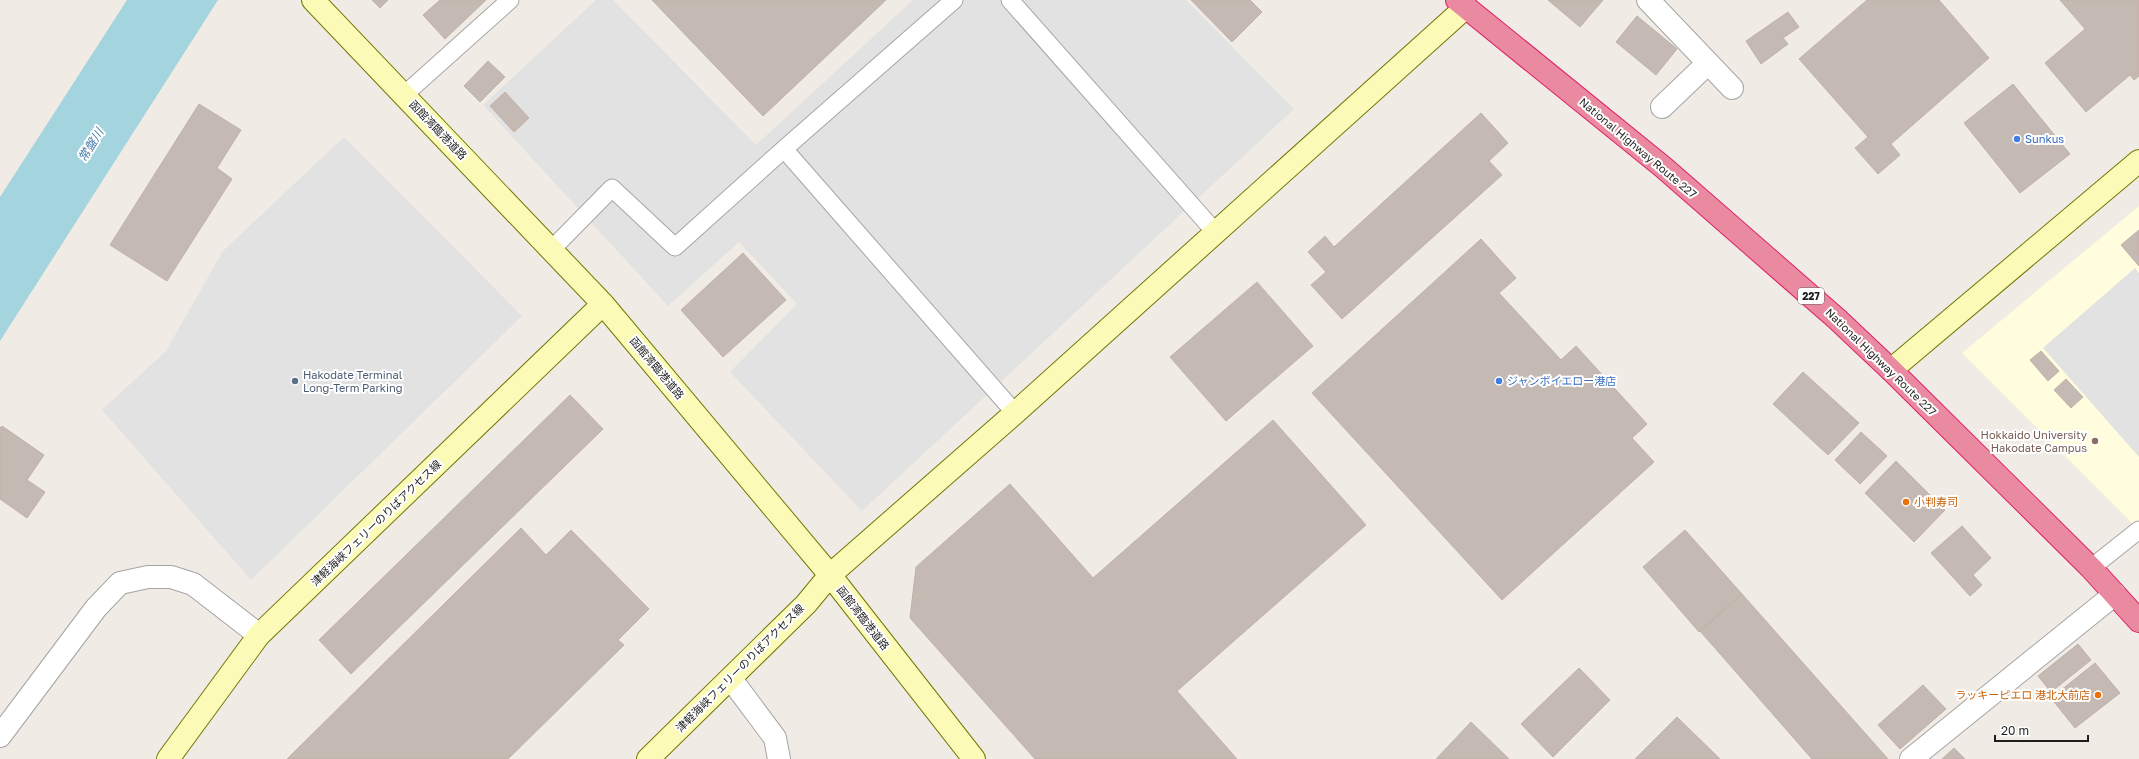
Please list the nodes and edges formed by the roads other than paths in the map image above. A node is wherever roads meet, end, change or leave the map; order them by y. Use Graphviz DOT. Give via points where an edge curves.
graph roads {
  1 [pos="313,0"];
  2 [pos="510,0"];
  3 [pos="954,0"];
  4 [pos="1010,0"];
  5 [pos="1648,0"];
  6 [pos="1461,4"];
  7 [pos="1708,63"];
  8 [pos="1732,88"];
  9 [pos="404,95"];
  10 [pos="1662,107"];
  11 [pos="784,149"];
  12 [pos="2139,161"];
  13 [pos="1216,233"];
  14 [pos="552,249"];
  15 [pos="604,304"];
  16 [pos="1891,370"];
  17 [pos="1015,413"];
  18 [pos="2139,530"];
  19 [pos="2091,568"];
  20 [pos="830,575"];
  21 [pos="2115,594"];
  22 [pos="2139,621"];
  23 [pos="259,635"];
  24 [pos="730,679"];
  25 [pos="0,736"];
  26 [pos="168,759"];
  27 [pos="648,759"];
  28 [pos="779,759"];
  29 [pos="974,759"];
  30 [pos="1911,759"];
  1 -- 9 [label="street, 函館湾臨港道路"];
  2 -- 9 [label="lane"];
  3 -- 11 [label="lane"];
  4 -- 13 [label="lane"];
  5 -- 7 [label="street"];
  6 -- 13 [label="street, 津軽海峡フェリーのりばアクセス線"];
  6 -- 16 [label="highway, National Highway Route 227 / 227" via="1663,167 1837,319"];
  7 -- 8 [label="street"];
  7 -- 10 [label="street"];
  9 -- 14 [label="street, 函館湾臨港道路"];
  11 -- 14 [label="lane" via="675,247 612,188"];
  11 -- 17 [label="lane"];
  12 -- 16 [label="street"];
  13 -- 17 [label="street, 津軽海峡フェリーのりばアクセス線"];
  14 -- 15 [label="street, 函館湾臨港道路"];
  15 -- 20 [label="street, 函館湾臨港道路"];
  15 -- 23 [label="street, 津軽海峡フェリーのりばアクセス線"];
  16 -- 19 [label="highway, National Highway Route 227 / 227"];
  17 -- 20 [label="street, 津軽海峡フェリーのりばアクセス線"];
  18 -- 19 [label="lane"];
  19 -- 21 [label="highway, National Highway Route 227 / 227"];
  20 -- 24 [label="street, 津軽海峡フェリーのりばアクセス線" via="806,604"];
  20 -- 29 [label="street, 函館湾臨港道路"];
  21 -- 22 [label="highway, National Highway Route 227 / 227"];
  21 -- 30 [label="street"];
  23 -- 25 [label="street" via="193,584 171,577 148,577 120,583 96,608"];
  23 -- 26 [label="street, 津軽海峡フェリーのりばアクセス線"];
  24 -- 27 [label="street, 津軽海峡フェリーのりばアクセス線"];
  24 -- 28 [label="street" via="775,738"];
}
